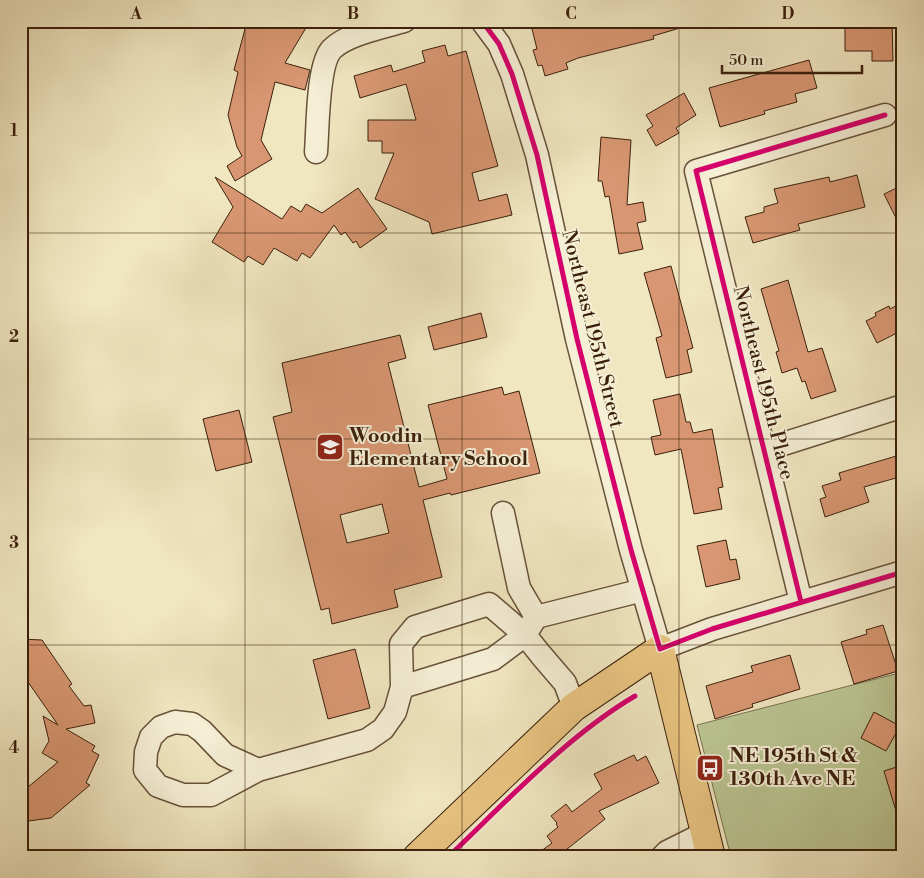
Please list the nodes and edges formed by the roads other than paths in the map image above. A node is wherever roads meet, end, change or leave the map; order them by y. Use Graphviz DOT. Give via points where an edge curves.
graph roads {
  1 [pos="404,21"];
  2 [pos="482,21"];
  3 [pos="885,115"];
  4 [pos="316,152"];
  5 [pos="903,406"];
  6 [pos="764,450"];
  7 [pos="503,513"];
  8 [pos="903,572"];
  9 [pos="519,588"];
  10 [pos="642,590"];
  11 [pos="801,602"];
  12 [pos="500,614"];
  13 [pos="531,626"];
  14 [pos="660,649"];
  15 [pos="402,687"];
  16 [pos="574,707"];
  17 [pos="258,770"];
  18 [pos="708,845"];
  19 [pos="417,857"];
  20 [pos="662,857"];
  1 -- 4 [label="street" via="348,38 331,49 321,75"];
  2 -- 10 [label="street, Northeast 195th Street" via="499,44 526,119 577,339"];
  3 -- 6 [label="street, Northeast 195th Place" via="696,170"];
  5 -- 6 [label="street"];
  6 -- 11 [label="street, Northeast 195th Place"];
  7 -- 9 [label="street"];
  8 -- 11 [label="street"];
  9 -- 12 [label="street"];
  9 -- 13 [label="street"];
  10 -- 13 [label="street"];
  10 -- 14 [label="street, Northeast 195th Street"];
  11 -- 14 [label="street" via="712,629"];
  12 -- 13 [label="street"];
  12 -- 15 [label="street" via="489,604 415,627 401,644"];
  13 -- 15 [label="street" via="493,658"];
  13 -- 16 [label="street" via="540,655 565,683"];
  14 -- 16 [label="main road"];
  14 -- 18 [label="main road, Northeast 195th Street"];
  15 -- 17 [label="street" via="395,712 383,729 367,740"];
  16 -- 19 [label="main road"];
  17 -- 17 [label="street" via="211,795 183,795 158,786 145,770 146,752 151,737 161,727 175,722 192,724 225,755"];
  18 -- 20 [label="street" via="667,852"];
}
